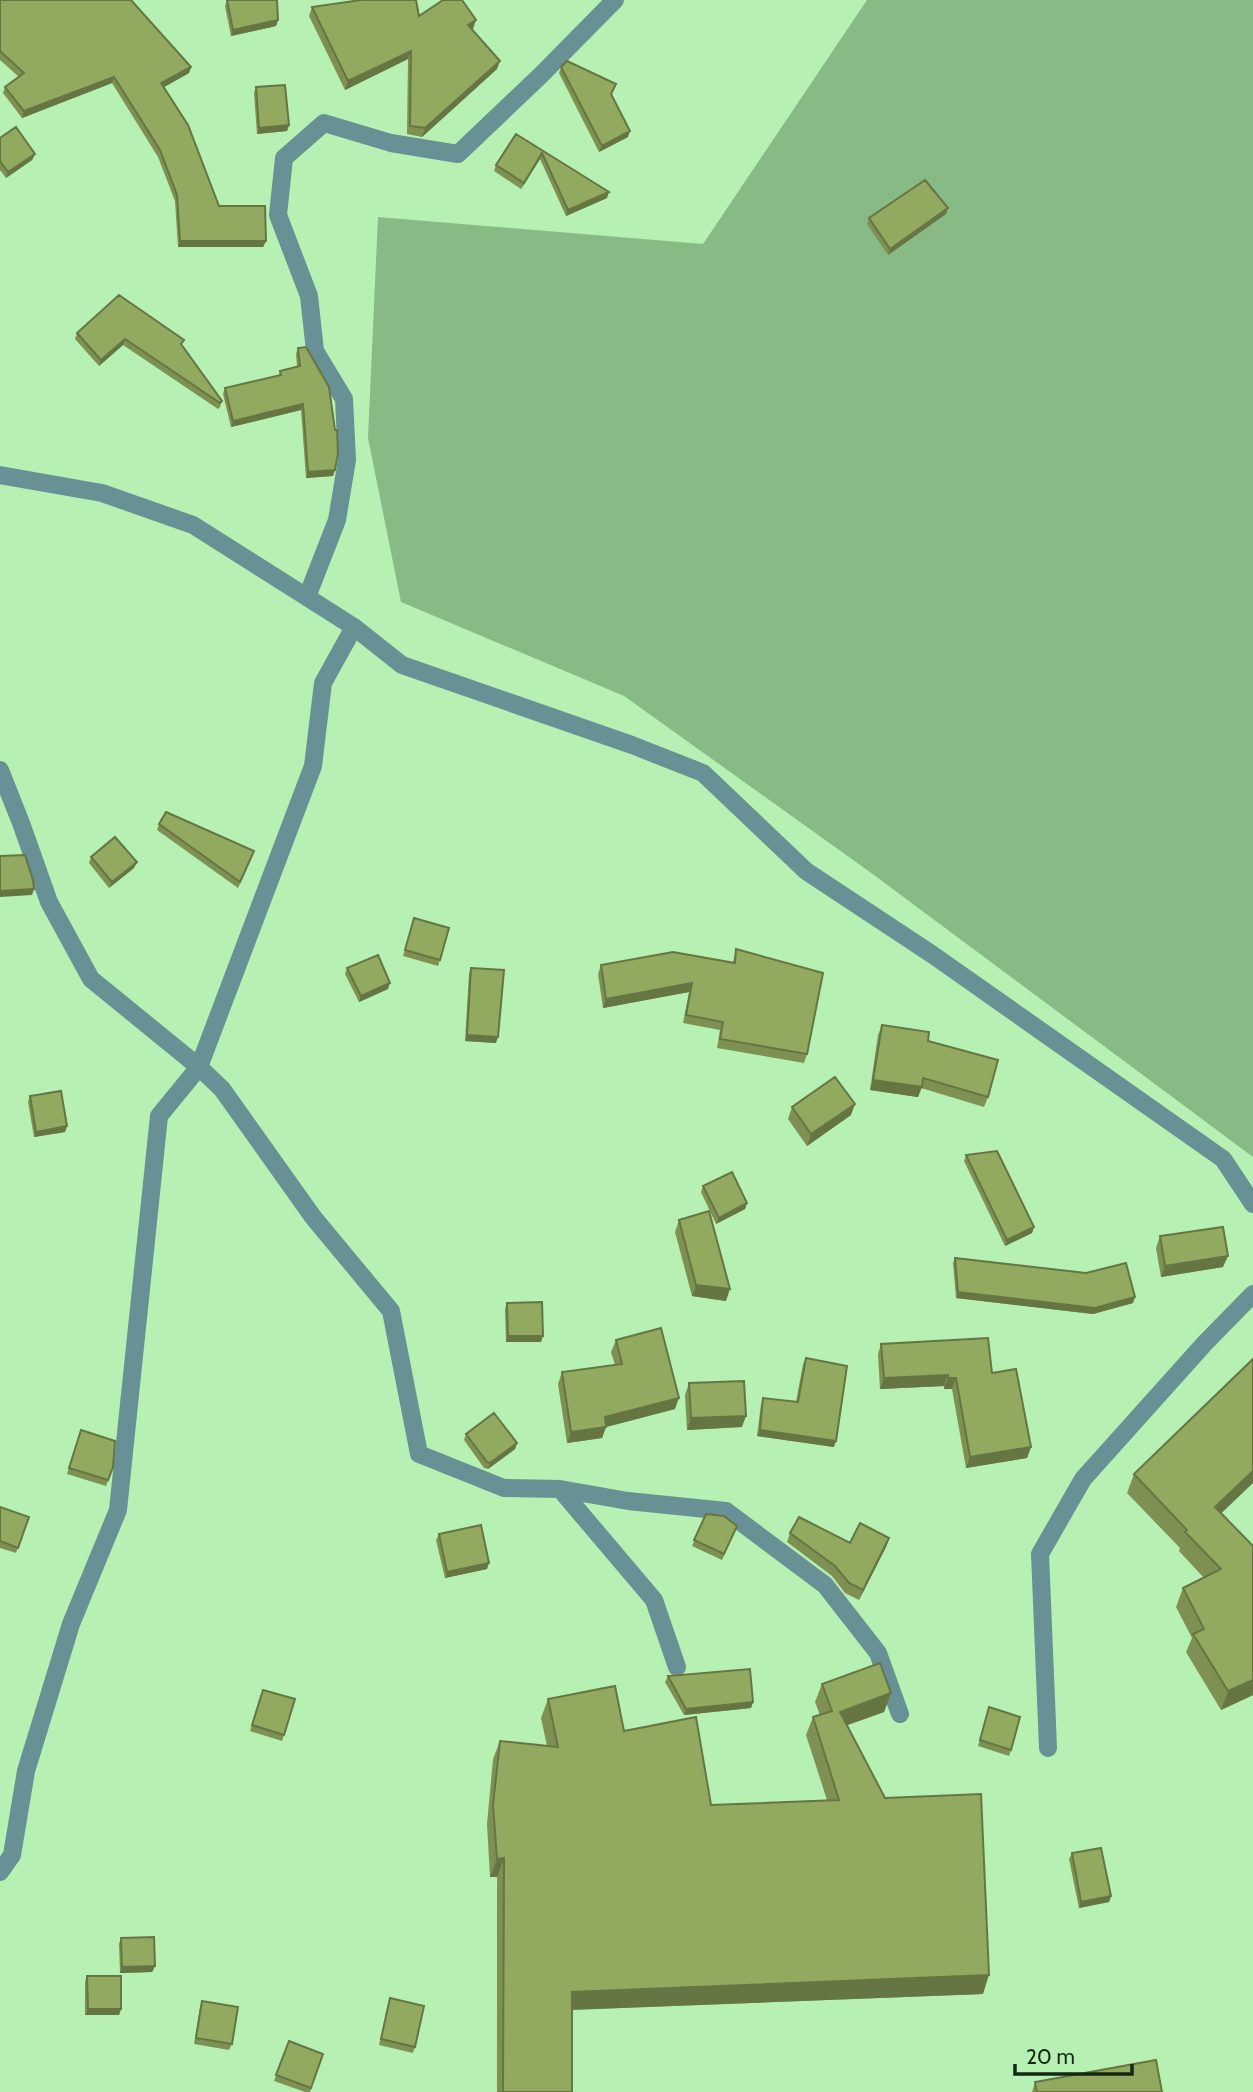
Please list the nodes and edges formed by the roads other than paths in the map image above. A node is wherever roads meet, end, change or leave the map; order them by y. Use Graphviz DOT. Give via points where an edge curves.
graph roads {
  1 [pos="615,0"];
  2 [pos="0,475"];
  3 [pos="307,597"];
  4 [pos="355,627"];
  5 [pos="0,770"];
  6 [pos="199,1067"];
  7 [pos="1253,1204"];
  8 [pos="1253,1294"];
  9 [pos="560,1489"];
  10 [pos="677,1667"];
  11 [pos="900,1714"];
  12 [pos="1048,1748"];
  13 [pos="0,1872"];
  1 -- 3 [label="street" via="458,154 391,143 324,123 284,158 278,215 309,296 315,351 344,400 345,412 347,460 337,520"];
  2 -- 3 [label="street" via="102,493 193,525"];
  3 -- 4 [label="street"];
  4 -- 6 [label="street" via="323,683 313,766"];
  4 -- 7 [label="street" via="402,665 711,769 806,871 1223,1159"];
  5 -- 6 [label="street" via="49,902 91,979"];
  6 -- 9 [label="street" via="222,1089 313,1217 391,1311 419,1454 503,1488"];
  6 -- 13 [label="street" via="159,1116 118,1510 71,1625 26,1771 12,1855"];
  8 -- 12 [label="street" via="1083,1479 1040,1554"];
  9 -- 10 [label="street" via="653,1600"];
  9 -- 11 [label="street" via="726,1511 825,1585 878,1653"];
}
